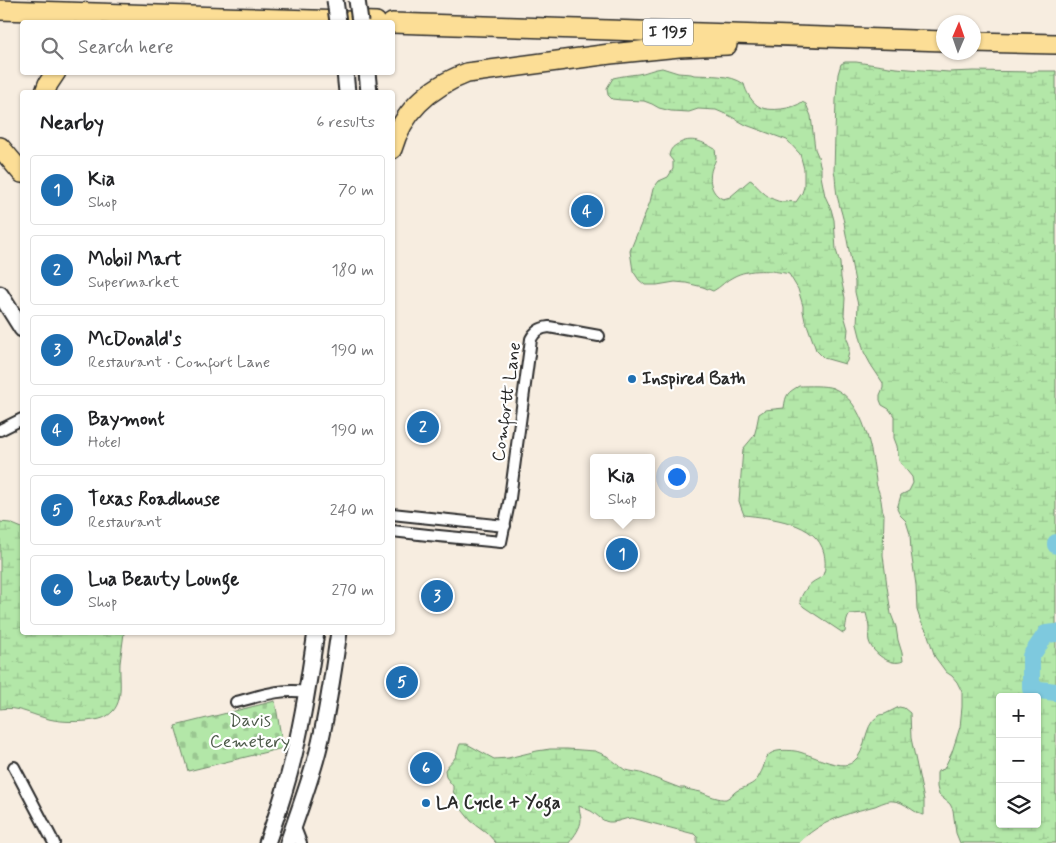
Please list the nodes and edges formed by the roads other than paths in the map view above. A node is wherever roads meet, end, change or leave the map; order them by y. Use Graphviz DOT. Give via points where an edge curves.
graph roads {
  1 [pos="335,0"];
  2 [pos="357,0"];
  3 [pos="0,10"];
  4 [pos="270,20"];
  5 [pos="325,20"];
  6 [pos="360,20"];
  7 [pos="395,23"];
  8 [pos="810,36"];
  9 [pos="936,40"];
  10 [pos="981,42"];
  11 [pos="1056,44"];
  12 [pos="54,75"];
  13 [pos="345,75"];
  14 [pos="367,75"];
  15 [pos="46,90"];
  16 [pos="347,90"];
  17 [pos="369,90"];
  18 [pos="395,142"];
  19 [pos="0,147"];
  20 [pos="20,171"];
  21 [pos="0,294"];
  22 [pos="20,326"];
  23 [pos="599,336"];
  24 [pos="20,420"];
  25 [pos="0,430"];
  26 [pos="395,514"];
  27 [pos="505,526"];
  28 [pos="395,531"];
  29 [pos="316,635"];
  30 [pos="339,635"];
  31 [pos="306,692"];
  32 [pos="236,702"];
  33 [pos="14,767"];
  34 [pos="294,824"];
  35 [pos="54,843"];
  36 [pos="267,843"];
  37 [pos="288,843"];
  38 [pos="301,843"];
  1 -- 5 [label="main road, bridge"];
  2 -- 6 [label="main road, bridge"];
  3 -- 4 [label="highway"];
  7 -- 8 [label="highway, I 195"];
  8 -- 9 [label="highway, I 195"];
  8 -- 18 [label="highway" via="740,45 610,54 467,73 435,88 418,102 404,121"];
  10 -- 11 [label="highway"];
  12 -- 15 [label="highway"];
  13 -- 16 [label="main road"];
  14 -- 17 [label="main road"];
  19 -- 20 [label="highway"];
  21 -- 22 [label="main road"];
  23 -- 27 [label="street, Comfortt Lane" via="549,327 534,334 530,343"];
  24 -- 25 [label="street"];
  26 -- 27 [label="street"];
  27 -- 28 [label="street, Comfortt Lane" via="501,542"];
  29 -- 31 [label="main road"];
  30 -- 34 [label="main road" via="322,737"];
  31 -- 32 [label="street" via="292,690"];
  31 -- 36 [label="main road" via="288,778"];
  33 -- 35 [label="street"];
  34 -- 37 [label="main road"];
  34 -- 38 [label="street"];
}
